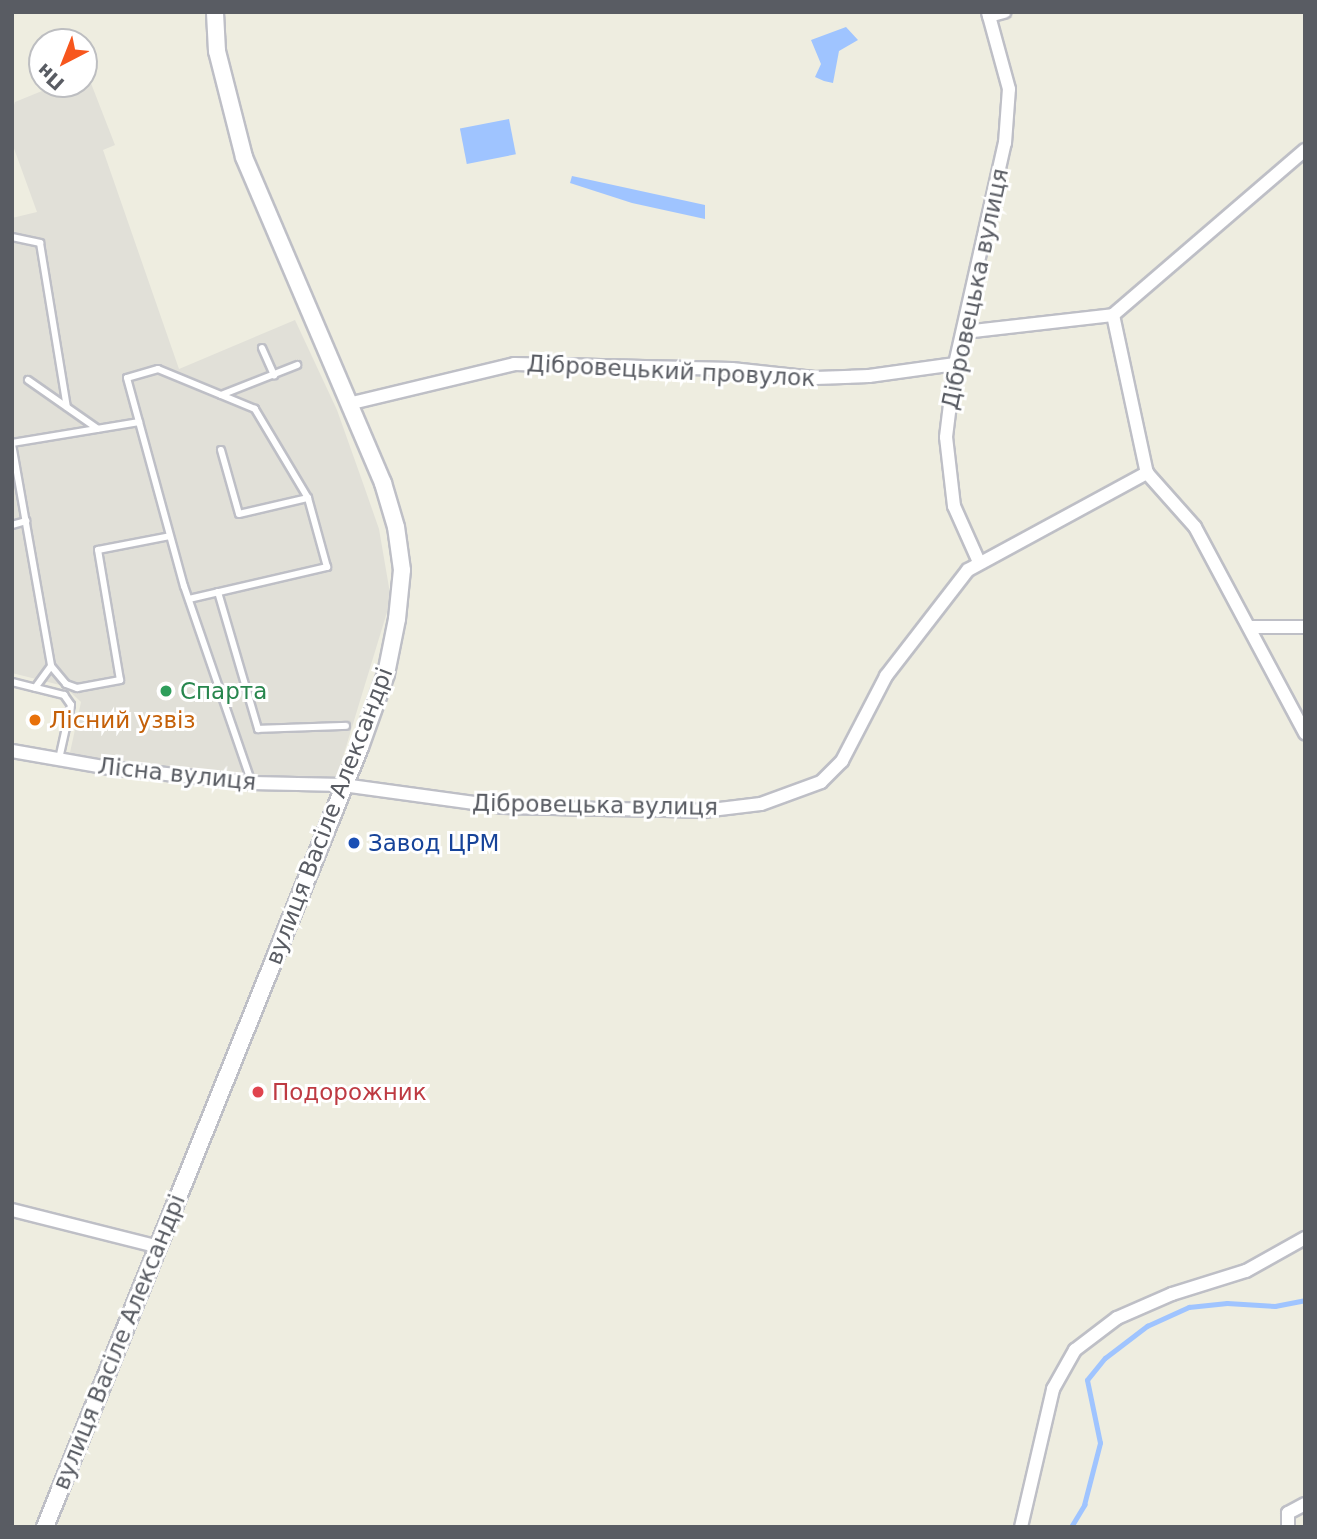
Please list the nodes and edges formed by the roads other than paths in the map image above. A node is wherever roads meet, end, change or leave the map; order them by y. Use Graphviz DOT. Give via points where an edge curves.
graph roads {
  1 [pos="215,12"];
  2 [pos="1004,12"];
  3 [pos="989,14"];
  4 [pos="1305,150"];
  5 [pos="12,237"];
  6 [pos="1113,315"];
  7 [pos="964,332"];
  8 [pos="262,348"];
  9 [pos="955,364"];
  10 [pos="297,365"];
  11 [pos="274,374"];
  12 [pos="28,380"];
  13 [pos="221,395"];
  14 [pos="348,404"];
  15 [pos="67,407"];
  16 [pos="139,422"];
  17 [pos="98,429"];
  18 [pos="12,443"];
  19 [pos="220,450"];
  20 [pos="14,460"];
  21 [pos="1147,473"];
  22 [pos="308,498"];
  23 [pos="26,521"];
  24 [pos="12,525"];
  25 [pos="170,536"];
  26 [pos="979,562"];
  27 [pos="218,592"];
  28 [pos="189,599"];
  29 [pos="1305,626"];
  30 [pos="1252,627"];
  31 [pos="51,666"];
  32 [pos="12,682"];
  33 [pos="35,688"];
  34 [pos="346,726"];
  35 [pos="1305,733"];
  36 [pos="12,751"];
  37 [pos="59,759"];
  38 [pos="252,783"];
  39 [pos="343,785"];
  40 [pos="12,1210"];
  41 [pos="1305,1238"];
  42 [pos="159,1247"];
  43 [pos="1305,1504"];
  44 [pos="44,1527"];
  45 [pos="1021,1527"];
  46 [pos="1288,1527"];
  1 -- 14 [label="main road, вулиця Васіле Александрі" via="217,51 244,157"];
  2 -- 3 [label="street"];
  3 -- 7 [label="street, Дібровецька вулиця" via="1009,89 1005,143"];
  4 -- 6 [label="street"];
  5 -- 15 [label="lane" via="40,243"];
  6 -- 7 [label="street"];
  6 -- 21 [label="street"];
  7 -- 9 [label="street, Дібровецька вулиця"];
  8 -- 11 [label="lane"];
  9 -- 14 [label="street, Дібровецький провулок" via="815,378 732,369 514,364"];
  9 -- 26 [label="street, Дібровецька вулиця" via="946,437 949,486"];
  10 -- 11 [label="lane"];
  11 -- 13 [label="lane"];
  12 -- 15 [label="lane"];
  13 -- 16 [label="lane" via="159,369 127,378"];
  13 -- 22 [label="lane" via="255,409"];
  14 -- 39 [label="main road, вулиця Васіле Александрі" via="383,483 402,570 386,674"];
  15 -- 17 [label="lane"];
  16 -- 17 [label="lane"];
  16 -- 25 [label="lane"];
  17 -- 18 [label="lane"];
  18 -- 20 [label="lane"];
  19 -- 22 [label="lane" via="239,514"];
  20 -- 23 [label="lane"];
  21 -- 26 [label="street, Дібровецька вулиця"];
  21 -- 30 [label="street" via="1195,527"];
  22 -- 27 [label="lane" via="327,568"];
  23 -- 24 [label="lane"];
  23 -- 31 [label="lane"];
  25 -- 28 [label="lane"];
  25 -- 31 [label="lane" via="98,550 120,680 77,688 66,684"];
  26 -- 39 [label="street, Дібровецька вулиця" via="934,609 886,676 842,761 821,782 796,795 703,811 503,807"];
  27 -- 28 [label="lane"];
  27 -- 34 [label="lane" via="258,729"];
  28 -- 38 [label="lane"];
  29 -- 30 [label="street"];
  30 -- 35 [label="street"];
  31 -- 33 [label="lane"];
  32 -- 33 [label="lane"];
  33 -- 37 [label="lane" via="64,695 71,705"];
  36 -- 37 [label="street, Лісна вулиця"];
  37 -- 38 [label="street, Лісна вулиця"];
  38 -- 39 [label="street, Лісна вулиця"];
  39 -- 42 [label="main road, вулиця Васіле Александрі"];
  40 -- 42 [label="street"];
  41 -- 45 [label="street" via="1247,1271 1172,1294 1117,1318 1075,1350 1053,1389"];
  42 -- 44 [label="main road, вулиця Васіле Александрі"];
  43 -- 46 [label="street" via="1288,1513"];
}
